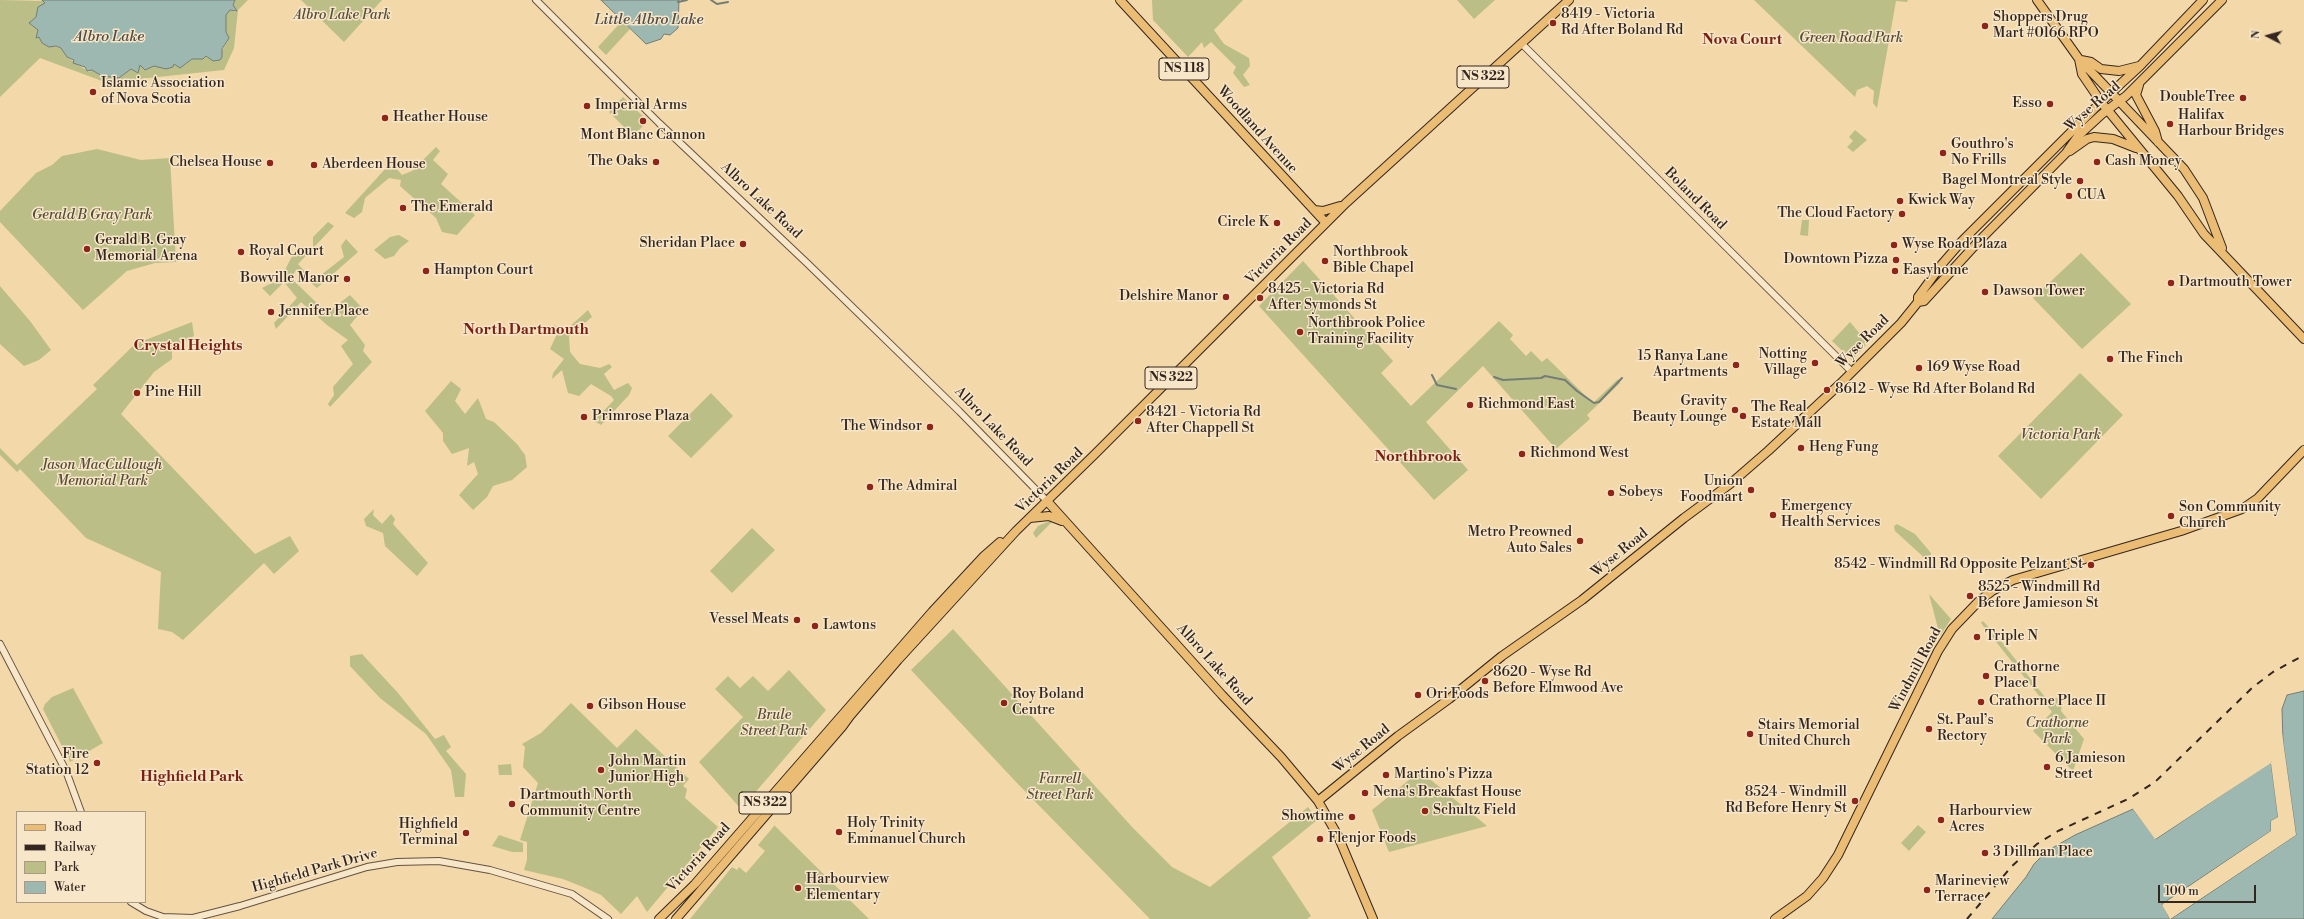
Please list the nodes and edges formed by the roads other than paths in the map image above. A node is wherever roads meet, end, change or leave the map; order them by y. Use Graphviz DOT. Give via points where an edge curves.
graph roads {
  1 [pos="536,0"];
  2 [pos="1120,0"];
  3 [pos="1569,0"];
  4 [pos="2037,0"];
  5 [pos="2203,0"];
  6 [pos="2222,0"];
  7 [pos="1520,43"];
  8 [pos="2079,59"];
  9 [pos="2140,66"];
  10 [pos="2140,82"];
  11 [pos="2111,92"];
  12 [pos="2101,102"];
  13 [pos="2119,102"];
  14 [pos="2107,110"];
  15 [pos="2158,143"];
  16 [pos="2138,149"];
  17 [pos="2066,153"];
  18 [pos="1346,203"];
  19 [pos="1314,210"];
  20 [pos="1326,223"];
  21 [pos="2228,257"];
  22 [pos="1918,302"];
  23 [pos="2304,338"];
  24 [pos="1852,372"];
  25 [pos="2304,450"];
  26 [pos="1047,501"];
  27 [pos="1030,518"];
  28 [pos="1071,527"];
  29 [pos="1016,531"];
  30 [pos="0,644"];
  31 [pos="1318,801"];
  32 [pos="82,811"];
  33 [pos="133,903"];
  34 [pos="598,910"];
  35 [pos="603,919"];
  36 [pos="608,919"];
  37 [pos="659,919"];
  38 [pos="676,919"];
  39 [pos="1374,919"];
  40 [pos="1775,919"];
  1 -- 26 [label="street, Albro Lake Road" via="659,123 959,411"];
  2 -- 19 [label="main road, Woodland Avenue / NS 118"];
  3 -- 7 [label="main road, Victoria Road / NS 322"];
  4 -- 8 [label="main road"];
  5 -- 9 [label="main road, Wyse Road"];
  6 -- 10 [label="main road, Wyse Road"];
  7 -- 18 [label="main road, Victoria Road / NS 322"];
  7 -- 24 [label="street, Boland Road"];
  8 -- 9 [label="main road" via="2110,70 2119,71"];
  8 -- 11 [label="main road"];
  8 -- 12 [label="main road" via="2082,74"];
  9 -- 11 [label="main road, Wyse Road"];
  10 -- 13 [label="main road, Wyse Road"];
  10 -- 15 [label="main road" via="2136,95 2155,131"];
  11 -- 12 [label="main road, Wyse Road"];
  11 -- 13 [label="main road"];
  12 -- 14 [label="main road"];
  12 -- 22 [label="main road, Wyse Road" via="1962,241 1918,297"];
  13 -- 14 [label="main road, Wyse Road"];
  13 -- 15 [label="main road"];
  14 -- 16 [label="main road"];
  14 -- 17 [label="main road, Wyse Road" via="2078,136"];
  15 -- 21 [label="main road" via="2193,182 2203,198 2214,230"];
  16 -- 17 [label="main road" via="2118,140 2094,137"];
  16 -- 21 [label="main road" via="2178,196 2204,234"];
  17 -- 22 [label="main road, Wyse Road" via="1924,301"];
  18 -- 19 [label="main road" via="1335,209"];
  18 -- 20 [label="main road, Victoria Road / NS 322"];
  19 -- 20 [label="main road, Woodland Avenue / NS 118"];
  20 -- 26 [label="main road, Victoria Road / NS 322"];
  21 -- 23 [label="main road"];
  22 -- 24 [label="main road, Wyse Road" via="1901,323"];
  24 -- 31 [label="main road, Wyse Road" via="1730,484 1582,600 1502,656 1398,736"];
  25 -- 40 [label="main road, Windmill Road" via="2258,498 2242,509 2181,531 2013,580 1978,602 1952,629 1941,646 1838,855 1807,896"];
  26 -- 27 [label="main road, Victoria Road / NS 322"];
  26 -- 28 [label="main road, Albro Lake Road"];
  27 -- 28 [label="main road" via="1050,516"];
  27 -- 29 [label="main road, Victoria Road / NS 322"];
  28 -- 31 [label="main road, Albro Lake Road"];
  29 -- 37 [label="main road, Victoria Road / NS 322" via="984,556 932,612 695,884"];
  29 -- 38 [label="main road, Victoria Road / NS 322" via="898,660"];
  30 -- 32 [label="street" via="66,771"];
  31 -- 39 [label="main road, Albro Lake Road" via="1338,836"];
  33 -- 34 [label="street, Highfield Park Drive" via="163,917 193,918 367,867 419,861 450,863 506,874 572,894"];
  34 -- 35 [label="street, Highfield Park Drive"];
  34 -- 36 [label="street, Highfield Park Drive"];
}
